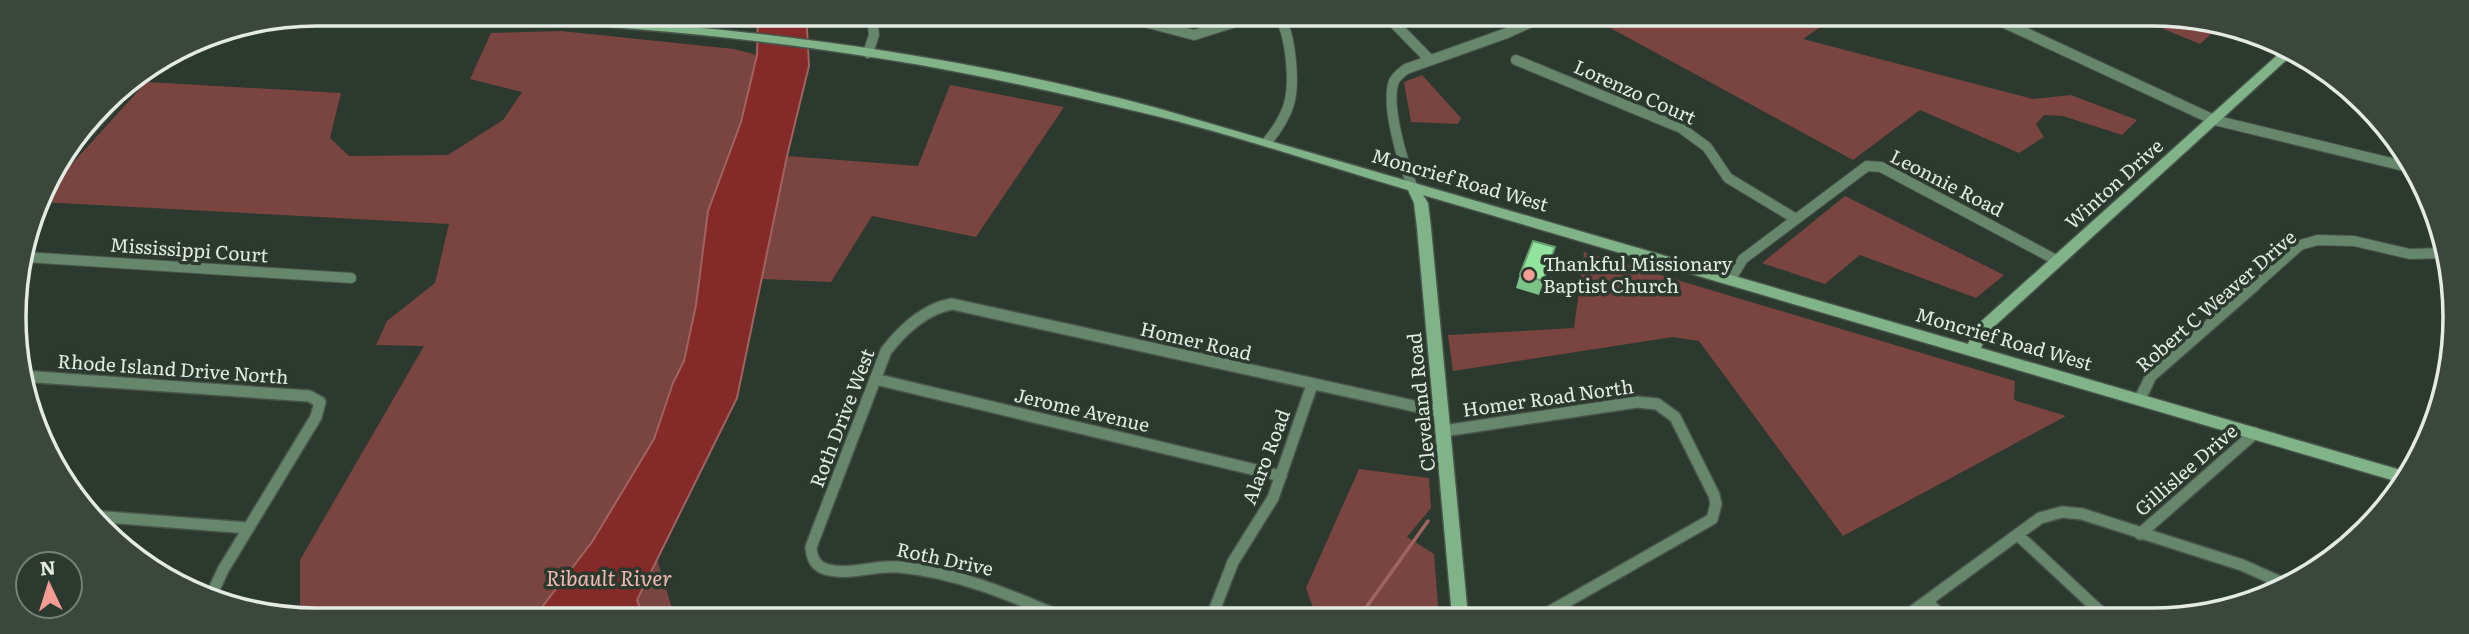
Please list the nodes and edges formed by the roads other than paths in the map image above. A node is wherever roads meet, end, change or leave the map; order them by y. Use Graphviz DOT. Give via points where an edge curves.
graph roads {
  1 [pos="655,26"];
  2 [pos="873,26"];
  3 [pos="1163,26"];
  4 [pos="1221,26"];
  5 [pos="1283,26"];
  6 [pos="1397,26"];
  7 [pos="1520,26"];
  8 [pos="2011,26"];
  9 [pos="868,53"];
  10 [pos="2283,57"];
  11 [pos="1430,60"];
  12 [pos="1516,60"];
  13 [pos="2214,120"];
  14 [pos="1267,142"];
  15 [pos="2400,165"];
  16 [pos="1412,186"];
  17 [pos="1796,219"];
  18 [pos="2436,256"];
  19 [pos="33,257"];
  20 [pos="2058,261"];
  21 [pos="351,278"];
  22 [pos="1730,280"];
  23 [pos="944,305"];
  24 [pos="1973,350"];
  25 [pos="33,377"];
  26 [pos="875,379"];
  27 [pos="1312,385"];
  28 [pos="2140,399"];
  29 [pos="1441,412"];
  30 [pos="1444,431"];
  31 [pos="2255,433"];
  32 [pos="2396,475"];
  33 [pos="1281,476"];
  34 [pos="105,517"];
  35 [pos="248,528"];
  36 [pos="2140,534"];
  37 [pos="2019,536"];
  38 [pos="819,566"];
  39 [pos="2276,580"];
  40 [pos="214,589"];
  41 [pos="1928,602"];
  42 [pos="1042,608"];
  43 [pos="1215,608"];
  44 [pos="1460,608"];
  45 [pos="1556,608"];
  46 [pos="1919,608"];
  47 [pos="1934,608"];
  48 [pos="2096,608"];
  1 -- 9 [label="main road, Moncrief Road West"];
  2 -- 9 [label="street"];
  3 -- 4 [label="street" via="1195,34"];
  5 -- 14 [label="street" via="1290,40 1290,102"];
  6 -- 11 [label="street"];
  7 -- 11 [label="street"];
  8 -- 13 [label="street"];
  9 -- 14 [label="main road, Moncrief Road West" via="1085,95"];
  10 -- 13 [label="main road, Winton Drive"];
  11 -- 16 [label="street" via="1398,76 1392,91 1403,165"];
  12 -- 17 [label="street, Lorenzo Court" via="1681,128 1707,147 1728,178"];
  13 -- 15 [label="street"];
  13 -- 20 [label="main road, Winton Drive"];
  14 -- 16 [label="main road, Moncrief Road West"];
  16 -- 22 [label="main road, Moncrief Road West"];
  16 -- 29 [label="main road, Cleveland Road" via="1421,203"];
  17 -- 20 [label="street, Leonnie Road" via="1863,167 1877,166"];
  17 -- 22 [label="street, Leonnie Road" via="1743,259"];
  18 -- 28 [label="street, Robert C Weaver Drive" via="2407,255 2334,239 2310,241 2151,376"];
  19 -- 21 [label="street, Mississippi Court"];
  20 -- 24 [label="main road, Winton Drive" via="1981,330"];
  22 -- 24 [label="main road, Moncrief Road West"];
  23 -- 26 [label="street, Roth Drive West" via="894,340"];
  23 -- 27 [label="street, Homer Road"];
  24 -- 28 [label="main road, Moncrief Road West"];
  25 -- 35 [label="street, Rhode Island Drive North" via="309,396 320,402 316,417"];
  26 -- 33 [label="street, Jerome Avenue"];
  26 -- 38 [label="street, Roth Drive West" via="811,547"];
  27 -- 29 [label="street, Homer Road"];
  27 -- 33 [label="street, Alaro Road"];
  28 -- 31 [label="main road, Moncrief Road West"];
  29 -- 30 [label="main road, Cleveland Road"];
  30 -- 44 [label="main road, Cleveland Road"];
  30 -- 45 [label="street, Homer Road North" via="1637,402 1657,404 1675,417 1714,495 1712,519"];
  31 -- 32 [label="main road, Moncrief Road West"];
  31 -- 36 [label="street, Gillislee Drive"];
  33 -- 43 [label="street, Alaro Road" via="1266,511 1233,562"];
  34 -- 35 [label="street"];
  35 -- 40 [label="street"];
  36 -- 37 [label="street" via="2082,514 2054,511"];
  36 -- 39 [label="street"];
  37 -- 41 [label="street"];
  37 -- 48 [label="street"];
  38 -- 42 [label="street, Roth Drive" via="835,571 887,565 930,572 1012,594"];
  41 -- 46 [label="street"];
  41 -- 47 [label="street"];
}
